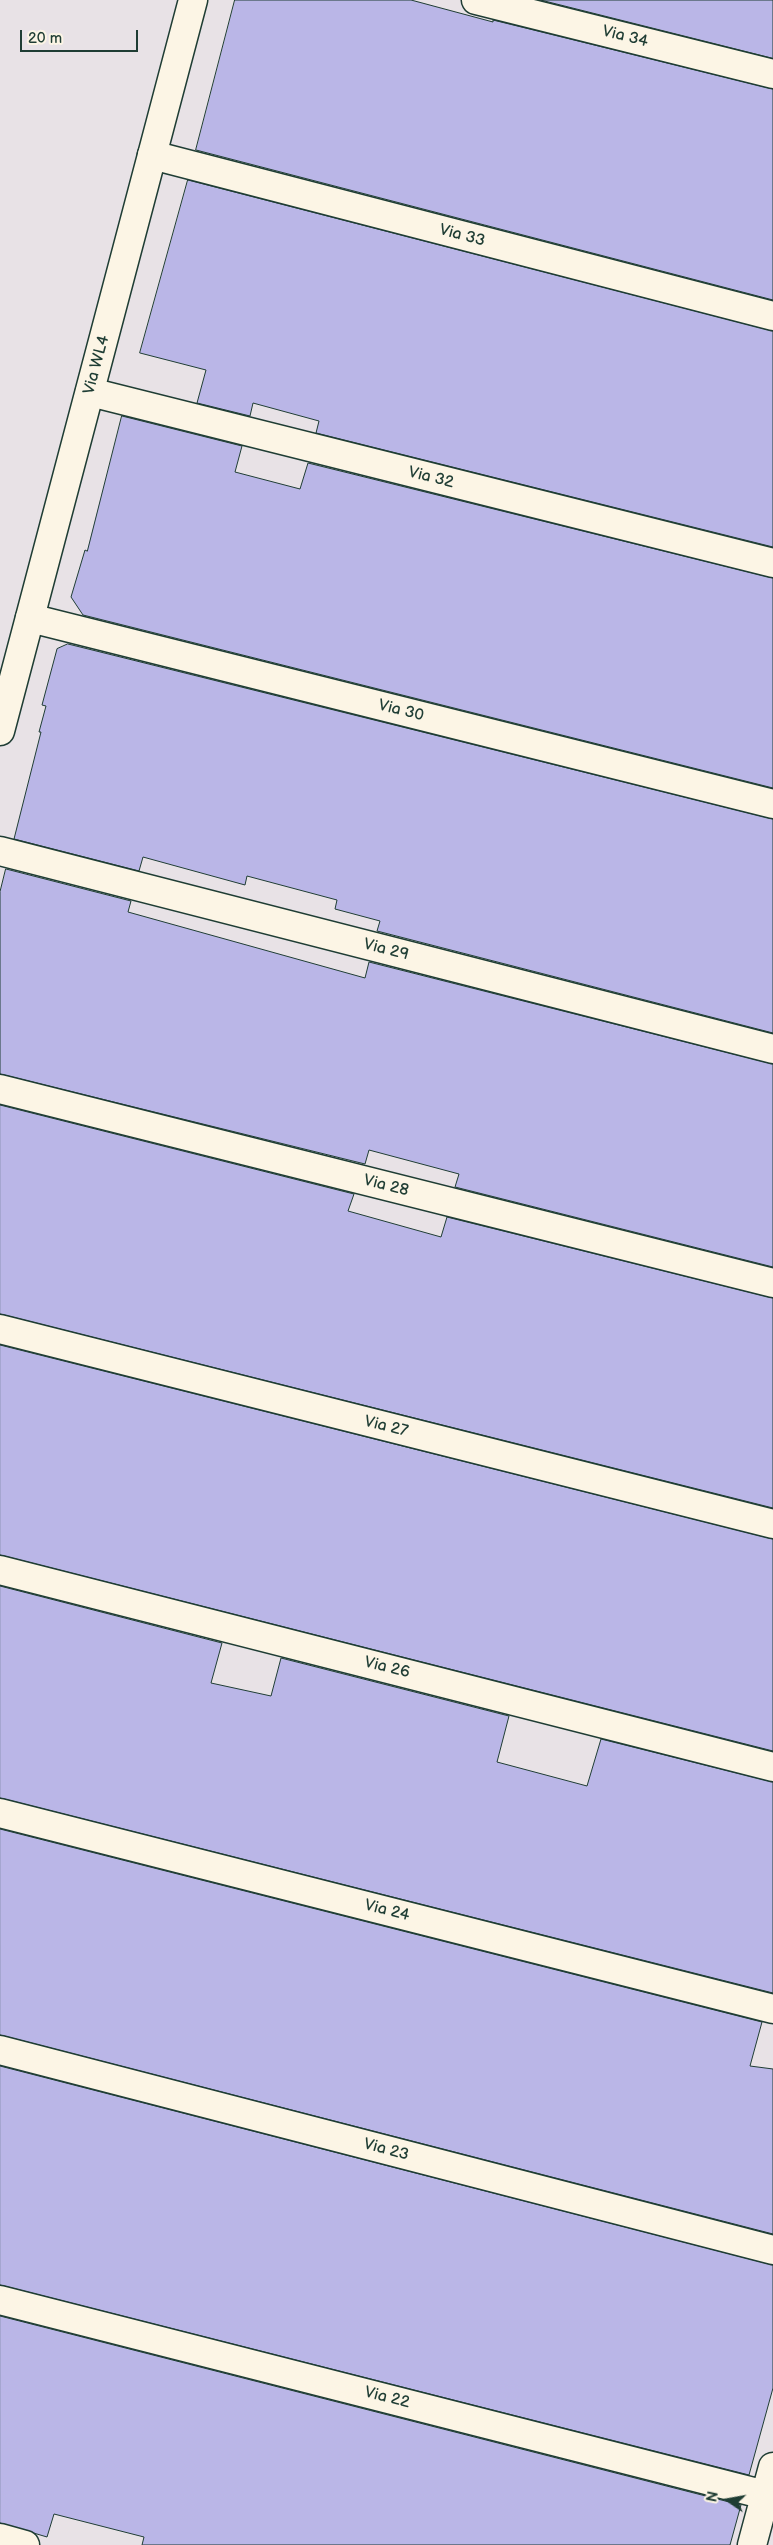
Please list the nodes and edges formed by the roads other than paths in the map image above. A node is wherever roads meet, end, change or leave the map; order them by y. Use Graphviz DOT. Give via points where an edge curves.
graph roads {
  1 [pos="193,0"];
  2 [pos="476,0"];
  3 [pos="773,74"];
  4 [pos="152,155"];
  5 [pos="773,316"];
  6 [pos="90,392"];
  7 [pos="773,563"];
  8 [pos="30,618"];
  9 [pos="0,731"];
  10 [pos="773,804"];
  11 [pos="0,851"];
  12 [pos="773,1049"];
  13 [pos="0,1089"];
  14 [pos="773,1283"];
  15 [pos="0,1330"];
  16 [pos="773,1524"];
  17 [pos="0,1570"];
  18 [pos="773,1767"];
  19 [pos="0,1812"];
  20 [pos="773,2009"];
  21 [pos="0,2050"];
  22 [pos="773,2250"];
  23 [pos="0,2300"];
  24 [pos="773,2467"];
  25 [pos="769,2496"];
  26 [pos="0,2538"];
  27 [pos="25,2545"];
  28 [pos="752,2545"];
  1 -- 4 [label="street, Via WL4"];
  2 -- 3 [label="street, Via 34"];
  4 -- 5 [label="street, Via 33"];
  4 -- 6 [label="street, Via WL4"];
  6 -- 7 [label="street, Via 32"];
  6 -- 8 [label="street, Via WL4"];
  8 -- 9 [label="street, Via WL4"];
  8 -- 10 [label="street, Via 30"];
  11 -- 12 [label="street, Via 29"];
  13 -- 14 [label="street, Via 28"];
  15 -- 16 [label="street, Via 27"];
  17 -- 18 [label="street, Via 26"];
  19 -- 20 [label="street, Via 24"];
  21 -- 22 [label="street, Via 23"];
  23 -- 25 [label="street, Via 22"];
  24 -- 25 [label="street"];
  25 -- 28 [label="street"];
  26 -- 27 [label="street"];
}
